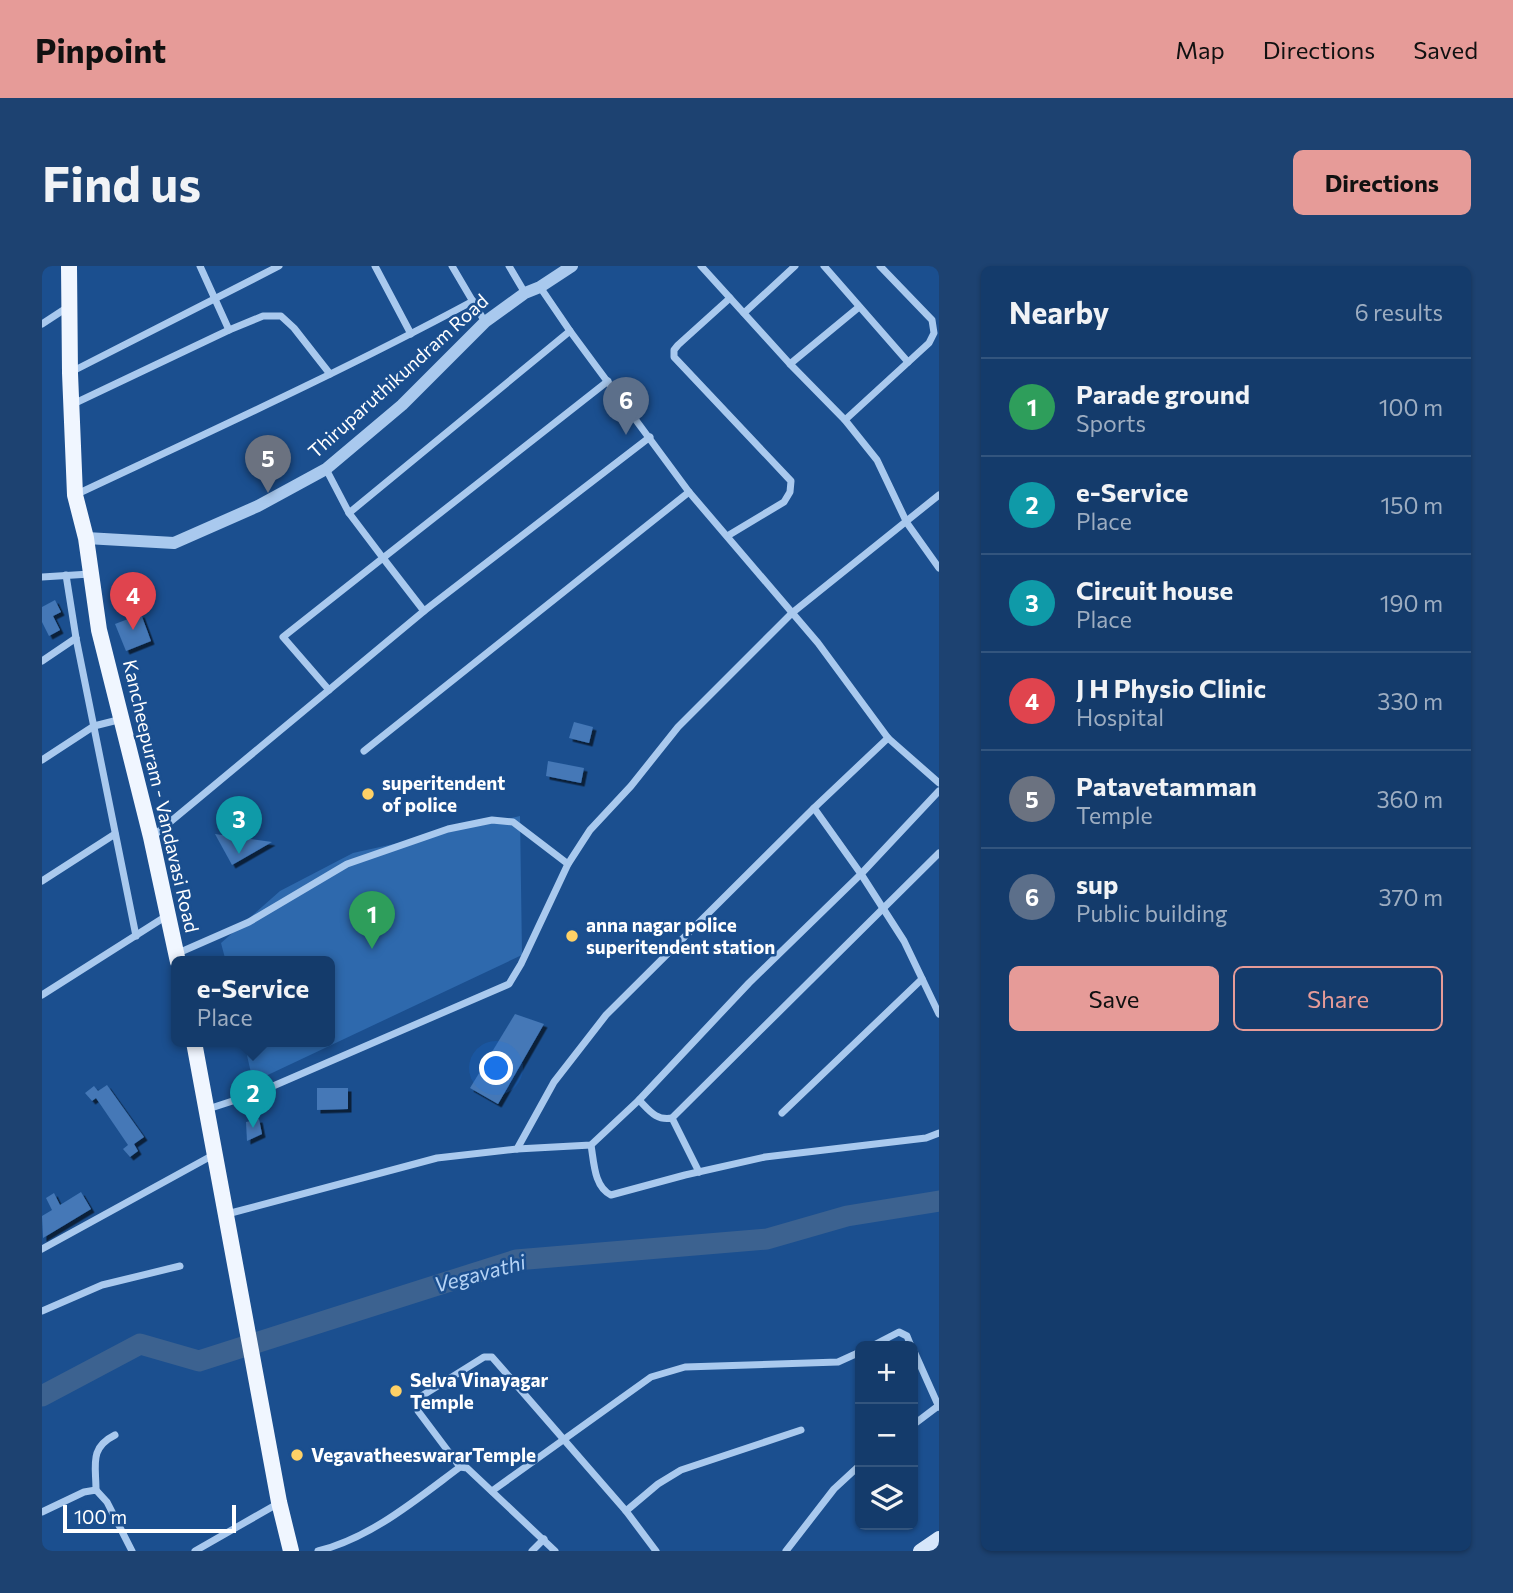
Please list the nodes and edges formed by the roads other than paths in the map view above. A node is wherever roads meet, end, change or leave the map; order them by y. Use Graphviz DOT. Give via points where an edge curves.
graph roads {
  1 [pos="69,266"];
  2 [pos="200,266"];
  3 [pos="279,266"];
  4 [pos="375,266"];
  5 [pos="452,266"];
  6 [pos="509,266"];
  7 [pos="570,266"];
  8 [pos="701,266"];
  9 [pos="795,266"];
  10 [pos="824,266"];
  11 [pos="883,267"];
  12 [pos="540,287"];
  13 [pos="525,293"];
  14 [pos="730,298"];
  15 [pos="214,300"];
  16 [pos="473,300"];
  17 [pos="69,306"];
  18 [pos="859,307"];
  19 [pos="744,313"];
  20 [pos="485,322"];
  21 [pos="42,324"];
  22 [pos="229,330"];
  23 [pos="570,331"];
  24 [pos="411,334"];
  25 [pos="908,362"];
  26 [pos="790,364"];
  27 [pos="70,373"];
  28 [pos="330,374"];
  29 [pos="608,381"];
  30 [pos="71,405"];
  31 [pos="845,420"];
  32 [pos="650,437"];
  33 [pos="326,469"];
  34 [pos="690,492"];
  35 [pos="75,495"];
  36 [pos="939,495"];
  37 [pos="349,513"];
  38 [pos="907,523"];
  39 [pos="729,535"];
  40 [pos="86,538"];
  41 [pos="383,558"];
  42 [pos="939,568"];
  43 [pos="91,574"];
  44 [pos="66,575"];
  45 [pos="42,577"];
  46 [pos="424,611"];
  47 [pos="792,613"];
  48 [pos="76,638"];
  49 [pos="42,661"];
  50 [pos="329,690"];
  51 [pos="123,719"];
  52 [pos="93,726"];
  53 [pos="888,738"];
  54 [pos="365,751"];
  55 [pos="42,760"];
  56 [pos="939,783"];
  57 [pos="939,791"];
  58 [pos="814,808"];
  59 [pos="114,834"];
  60 [pos="151,837"];
  61 [pos="939,853"];
  62 [pos="568,864"];
  63 [pos="861,874"];
  64 [pos="42,881"];
  65 [pos="883,908"];
  66 [pos="168,915"];
  67 [pos="135,936"];
  68 [pos="177,956"];
  69 [pos="181,956"];
  70 [pos="922,979"];
  71 [pos="42,995"];
  72 [pos="939,1014"];
  73 [pos="195,1047"];
  74 [pos="639,1100"];
  75 [pos="208,1109"];
  76 [pos="782,1113"];
  77 [pos="672,1118"];
  78 [pos="939,1133"];
  79 [pos="591,1146"];
  80 [pos="517,1149"];
  81 [pos="216,1154"];
  82 [pos="699,1171"];
  83 [pos="226,1214"];
  84 [pos="42,1250"];
  85 [pos="180,1266"];
  86 [pos="42,1311"];
  87 [pos="882,1341"];
  88 [pos="909,1341"];
  89 [pos="855,1354"];
  90 [pos="918,1361"];
  91 [pos="939,1406"];
  92 [pos="918,1421"];
  93 [pos="801,1430"];
  94 [pos="115,1435"];
  95 [pos="562,1440"];
  96 [pos="460,1467"];
  97 [pos="858,1467"];
  98 [pos="96,1490"];
  99 [pos="492,1491"];
  100 [pos="279,1503"];
  101 [pos="626,1511"];
  102 [pos="42,1512"];
  103 [pos="939,1538"];
  104 [pos="544,1539"];
  105 [pos="132,1551"];
  106 [pos="195,1551"];
  107 [pos="291,1551"];
  108 [pos="318,1551"];
  109 [pos="532,1551"];
  110 [pos="555,1551"];
  111 [pos="656,1551"];
  112 [pos="786,1551"];
  113 [pos="920,1551"];
  1 -- 17 [label="main road, Kancheepuram - Vandavasi Road"];
  2 -- 15 [label="street"];
  3 -- 15 [label="street"];
  4 -- 24 [label="street"];
  5 -- 16 [label="street"];
  6 -- 13 [label="street"];
  7 -- 12 [label="street, Thiruparuthikundram Road"];
  8 -- 14 [label="street"];
  9 -- 19 [label="street"];
  10 -- 18 [label="street"];
  11 -- 25 [label="street" via="934,327 929,342"];
  12 -- 13 [label="street, Thiruparuthikundram Road"];
  12 -- 23 [label="street"];
  13 -- 20 [label="street, Thiruparuthikundram Road"];
  14 -- 19 [label="street"];
  14 -- 39 [label="street" via="678,345 674,357 791,481 784,502"];
  15 -- 22 [label="street"];
  15 -- 27 [label="street"];
  16 -- 20 [label="street"];
  16 -- 24 [label="street"];
  17 -- 21 [label="street"];
  17 -- 27 [label="main road, Kancheepuram - Vandavasi Road"];
  18 -- 25 [label="street"];
  18 -- 26 [label="street"];
  19 -- 26 [label="street"];
  20 -- 33 [label="street, Thiruparuthikundram Road" via="402,405"];
  22 -- 28 [label="street" via="262,316 281,316"];
  22 -- 30 [label="street"];
  23 -- 29 [label="street"];
  23 -- 37 [label="street"];
  24 -- 28 [label="street"];
  25 -- 31 [label="street"];
  26 -- 31 [label="street"];
  27 -- 30 [label="main road, Kancheepuram - Vandavasi Road"];
  28 -- 35 [label="street"];
  29 -- 32 [label="street"];
  29 -- 41 [label="street"];
  30 -- 35 [label="main road, Kancheepuram - Vandavasi Road"];
  31 -- 38 [label="street" via="877,460"];
  32 -- 34 [label="street"];
  32 -- 46 [label="street"];
  33 -- 37 [label="street"];
  33 -- 40 [label="street, Thiruparuthikundram Road" via="258,506 174,543"];
  34 -- 39 [label="street"];
  34 -- 54 [label="street"];
  35 -- 40 [label="main road, Kancheepuram - Vandavasi Road"];
  36 -- 38 [label="street"];
  37 -- 41 [label="street"];
  38 -- 42 [label="street"];
  38 -- 47 [label="street"];
  39 -- 47 [label="street"];
  40 -- 43 [label="main road, Kancheepuram - Vandavasi Road"];
  41 -- 46 [label="street"];
  41 -- 50 [label="street" via="283,637"];
  43 -- 44 [label="street"];
  43 -- 51 [label="main road, Kancheepuram - Vandavasi Road" via="99,629"];
  44 -- 45 [label="street"];
  44 -- 48 [label="street"];
  46 -- 50 [label="street"];
  47 -- 53 [label="street"];
  47 -- 62 [label="street" via="678,727 590,830"];
  48 -- 49 [label="street"];
  48 -- 52 [label="street"];
  50 -- 60 [label="street"];
  51 -- 52 [label="street"];
  51 -- 60 [label="main road, Kancheepuram - Vandavasi Road"];
  52 -- 55 [label="street"];
  52 -- 59 [label="street"];
  53 -- 56 [label="street"];
  53 -- 58 [label="street"];
  57 -- 63 [label="street"];
  58 -- 63 [label="street"];
  58 -- 80 [label="street" via="606,1015 554,1083"];
  59 -- 64 [label="street"];
  59 -- 67 [label="street"];
  60 -- 66 [label="main road, Kancheepuram - Vandavasi Road"];
  61 -- 65 [label="street"];
  62 -- 69 [label="street" via="513,822 492,820 448,829 347,864"];
  62 -- 75 [label="street" via="509,984 257,1093"];
  63 -- 65 [label="street"];
  63 -- 74 [label="street" via="749,983"];
  65 -- 70 [label="street"];
  65 -- 77 [label="street"];
  66 -- 67 [label="street"];
  66 -- 68 [label="main road, Kancheepuram - Vandavasi Road"];
  67 -- 71 [label="street"];
  70 -- 72 [label="street"];
  70 -- 76 [label="street"];
  73 -- 75 [label="main road"];
  74 -- 77 [label="street" via="654,1116"];
  74 -- 79 [label="street"];
  75 -- 81 [label="main road"];
  77 -- 82 [label="street"];
  78 -- 82 [label="street" via="765,1157"];
  79 -- 80 [label="street"];
  79 -- 82 [label="street" via="598,1179 611,1195"];
  80 -- 83 [label="street" via="437,1158"];
  81 -- 83 [label="main road"];
  81 -- 84 [label="street"];
  83 -- 100 [label="main road"];
  85 -- 86 [label="street" via="102,1285"];
  87 -- 88 [label="street" via="899,1332"];
  89 -- 95 [label="street" via="838,1362 685,1367 651,1377"];
  90 -- 91 [label="street"];
  91 -- 92 [label="street"];
  93 -- 101 [label="street" via="681,1470"];
  94 -- 98 [label="street" via="96,1451"];
  95 -- 96 [label="street" via="502,1366 492,1357 484,1357 416,1403"];
  95 -- 99 [label="street"];
  95 -- 101 [label="street"];
  96 -- 99 [label="street"];
  96 -- 108 [label="street" via="365,1532"];
  97 -- 112 [label="street" via="834,1489"];
  98 -- 102 [label="street"];
  98 -- 105 [label="street"];
  99 -- 104 [label="street"];
  100 -- 106 [label="street"];
  100 -- 107 [label="main road"];
  101 -- 111 [label="street"];
  103 -- 113 [label="main road"];
  104 -- 109 [label="street"];
  104 -- 110 [label="street"];
}
